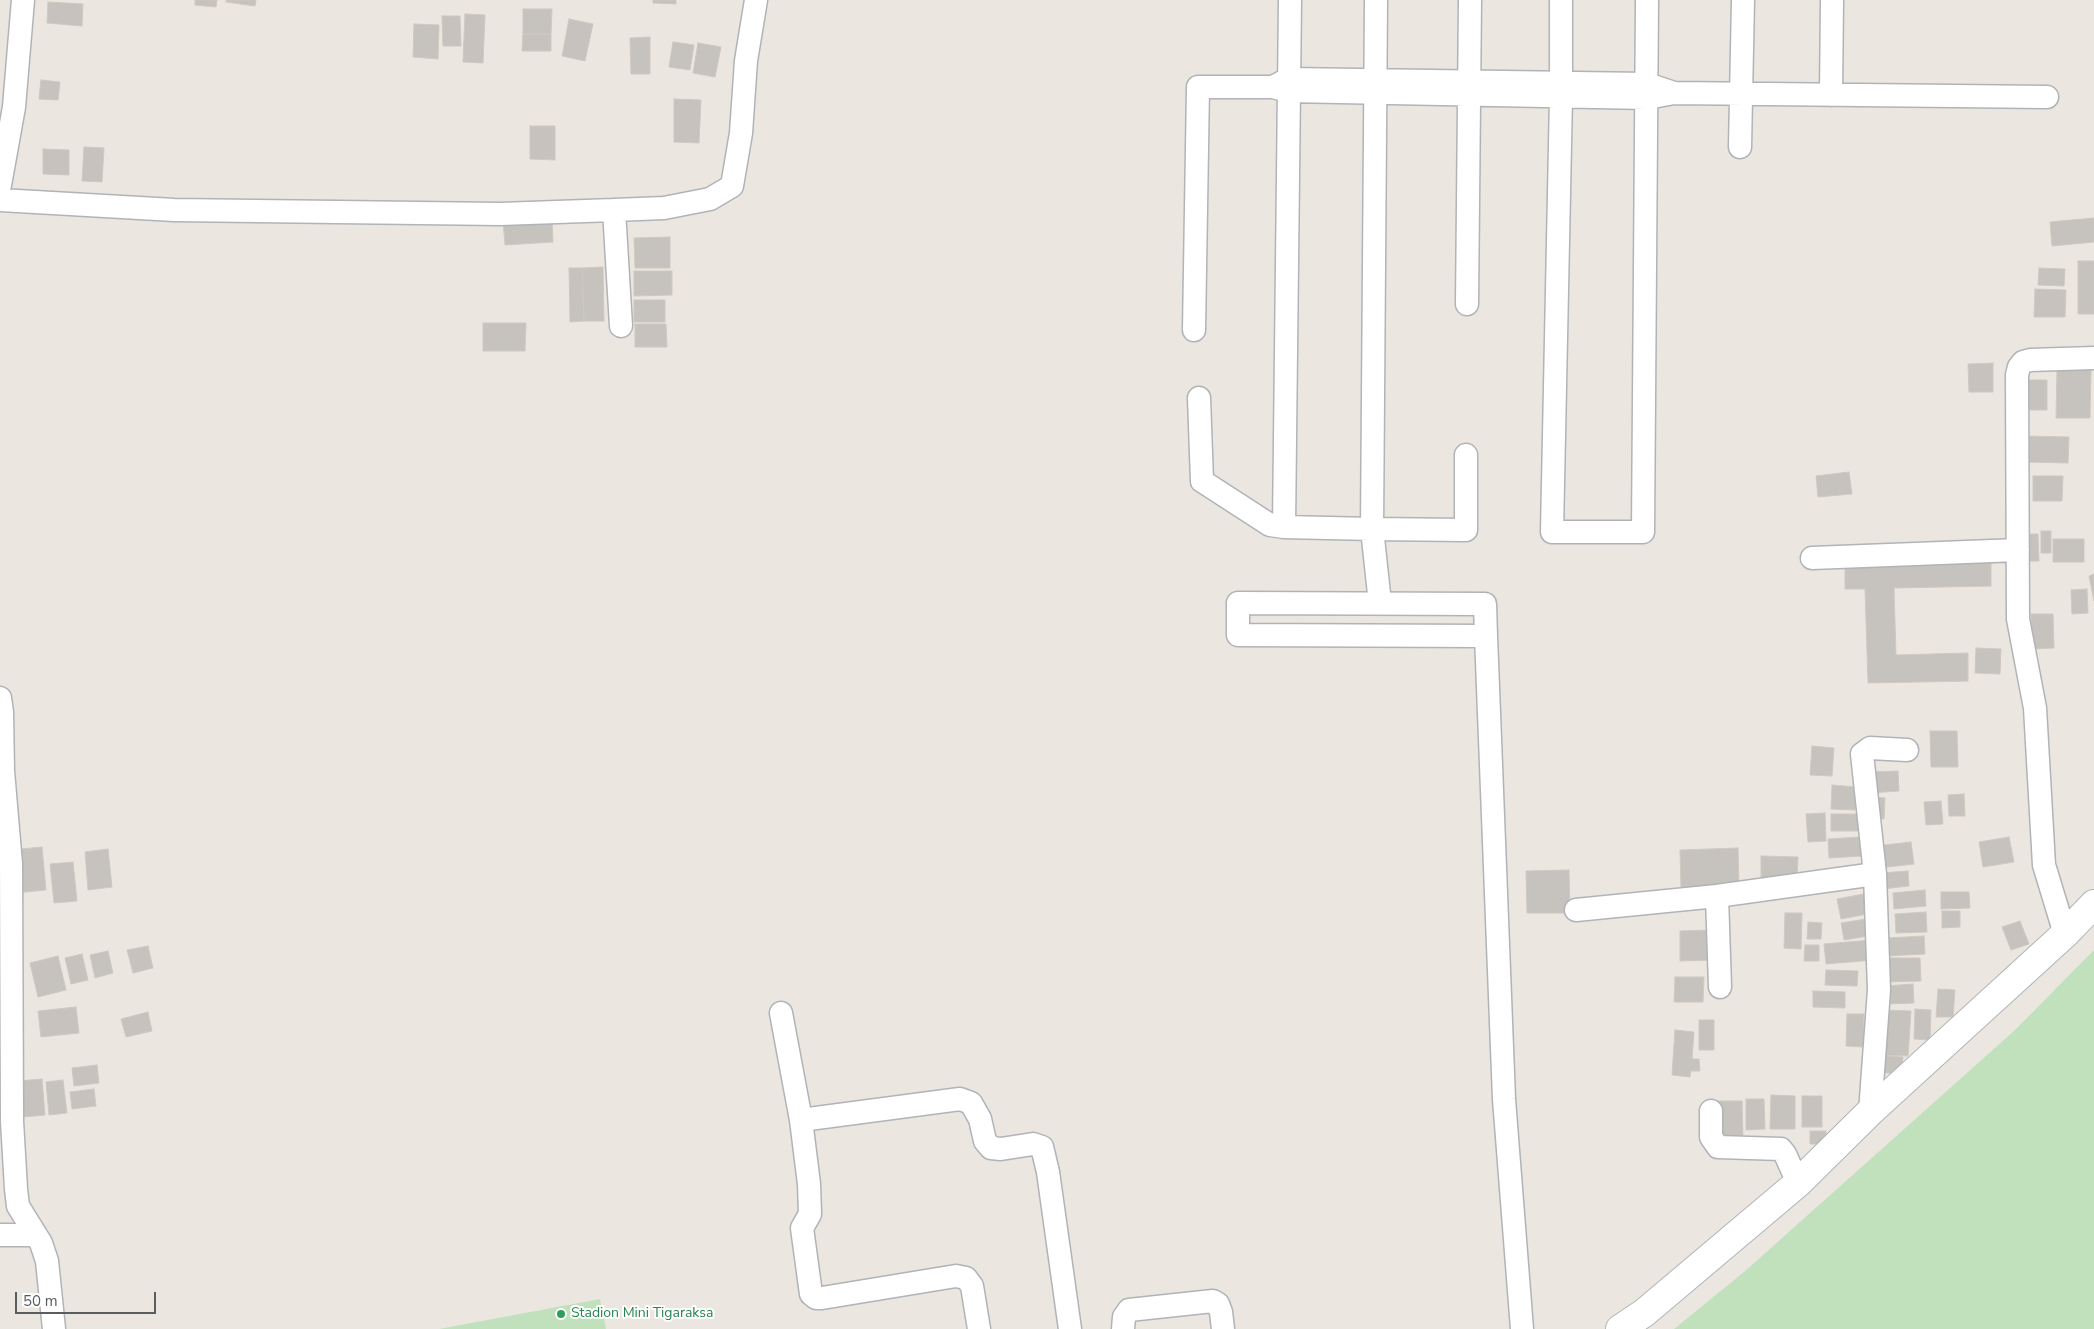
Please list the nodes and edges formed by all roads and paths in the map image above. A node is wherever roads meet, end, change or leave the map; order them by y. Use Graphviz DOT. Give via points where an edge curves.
graph roads {
  1 [pos="23,0"];
  2 [pos="756,0"];
  3 [pos="1290,0"];
  4 [pos="1376,0"];
  5 [pos="1470,0"];
  6 [pos="1561,0"];
  7 [pos="1647,0"];
  8 [pos="1743,0"];
  9 [pos="1832,0"];
  10 [pos="1283,86"];
  11 [pos="1376,87"];
  12 [pos="1469,88"];
  13 [pos="1561,90"];
  14 [pos="1647,91"];
  15 [pos="1741,94"];
  16 [pos="1831,95"];
  17 [pos="2047,97"];
  18 [pos="1740,147"];
  19 [pos="0,185"];
  20 [pos="0,200"];
  21 [pos="614,210"];
  22 [pos="1467,304"];
  23 [pos="621,326"];
  24 [pos="1194,330"];
  25 [pos="2094,358"];
  26 [pos="1199,398"];
  27 [pos="1466,455"];
  28 [pos="1284,526"];
  29 [pos="1372,529"];
  30 [pos="2018,550"];
  31 [pos="1812,558"];
  32 [pos="1380,603"];
  33 [pos="1486,636"];
  34 [pos="0,698"];
  35 [pos="1907,750"];
  36 [pos="6,864"];
  37 [pos="1875,874"];
  38 [pos="1717,896"];
  39 [pos="2094,904"];
  40 [pos="1576,910"];
  41 [pos="2064,934"];
  42 [pos="1720,987"];
  43 [pos="781,1013"];
  44 [pos="1711,1111"];
  45 [pos="1870,1112"];
  46 [pos="801,1120"];
  47 [pos="1798,1183"];
  48 [pos="0,1235"];
  49 [pos="35,1235"];
  50 [pos="54,1329"];
  51 [pos="979,1329"];
  52 [pos="1070,1329"];
  53 [pos="1123,1329"];
  54 [pos="1223,1329"];
  55 [pos="1522,1329"];
  56 [pos="1620,1329"];
  1 -- 19 [label="street" via="14,107"];
  2 -- 21 [label="street" via="746,61 742,133 732,186 710,199 664,208"];
  3 -- 10 [label="street"];
  4 -- 11 [label="street"];
  5 -- 12 [label="street"];
  6 -- 13 [label="street"];
  7 -- 14 [label="street"];
  8 -- 15 [label="street"];
  9 -- 16 [label="street"];
  10 -- 11 [label="street"];
  10 -- 24 [label="street" via="1198,87"];
  10 -- 28 [label="street"];
  11 -- 12 [label="street"];
  11 -- 29 [label="street"];
  12 -- 13 [label="street"];
  12 -- 22 [label="street"];
  13 -- 14 [label="street"];
  13 -- 14 [label="street" via="1552,532 1644,532"];
  14 -- 15 [label="street"];
  15 -- 16 [label="street"];
  15 -- 18 [label="street"];
  16 -- 17 [label="street"];
  20 -- 21 [label="street" via="174,210 500,214"];
  21 -- 23 [label="street"];
  25 -- 30 [label="street" via="2030,360 2019,367"];
  26 -- 28 [label="street" via="1202,481 1270,525"];
  27 -- 29 [label="street" via="1466,530"];
  28 -- 29 [label="street"];
  29 -- 32 [label="street"];
  30 -- 31 [label="street"];
  30 -- 41 [label="street" via="2018,619 2035,708 2044,865"];
  32 -- 33 [label="street" via="1485,604"];
  32 -- 33 [label="street" via="1238,602 1238,635"];
  33 -- 55 [label="street" via="1504,1099"];
  34 -- 36 [label="street"];
  35 -- 37 [label="street" via="1870,748 1862,754"];
  36 -- 49 [label="street" via="13,957 12,1121 16,1189 18,1206"];
  37 -- 38 [label="street"];
  37 -- 45 [label="street" via="1879,990"];
  38 -- 40 [label="street"];
  38 -- 42 [label="street"];
  39 -- 41 [label="street"];
  41 -- 45 [label="street"];
  43 -- 46 [label="street"];
  44 -- 47 [label="street" via="1711,1137 1718,1147 1781,1149"];
  45 -- 47 [label="street"];
  46 -- 51 [label="street" via="810,1206 802,1233 811,1294 822,1298 956,1276 966,1278 972,1286"];
  46 -- 52 [label="street" via="960,1099 971,1103 980,1119 985,1141 991,1148 1033,1144 1042,1147"];
  47 -- 56 [label="street" via="1644,1313"];
  48 -- 49 [label="street"];
  49 -- 50 [label="street" via="48,1261"];
  53 -- 54 [label="street" via="1124,1317 1129,1310 1213,1301 1221,1312"];
}
